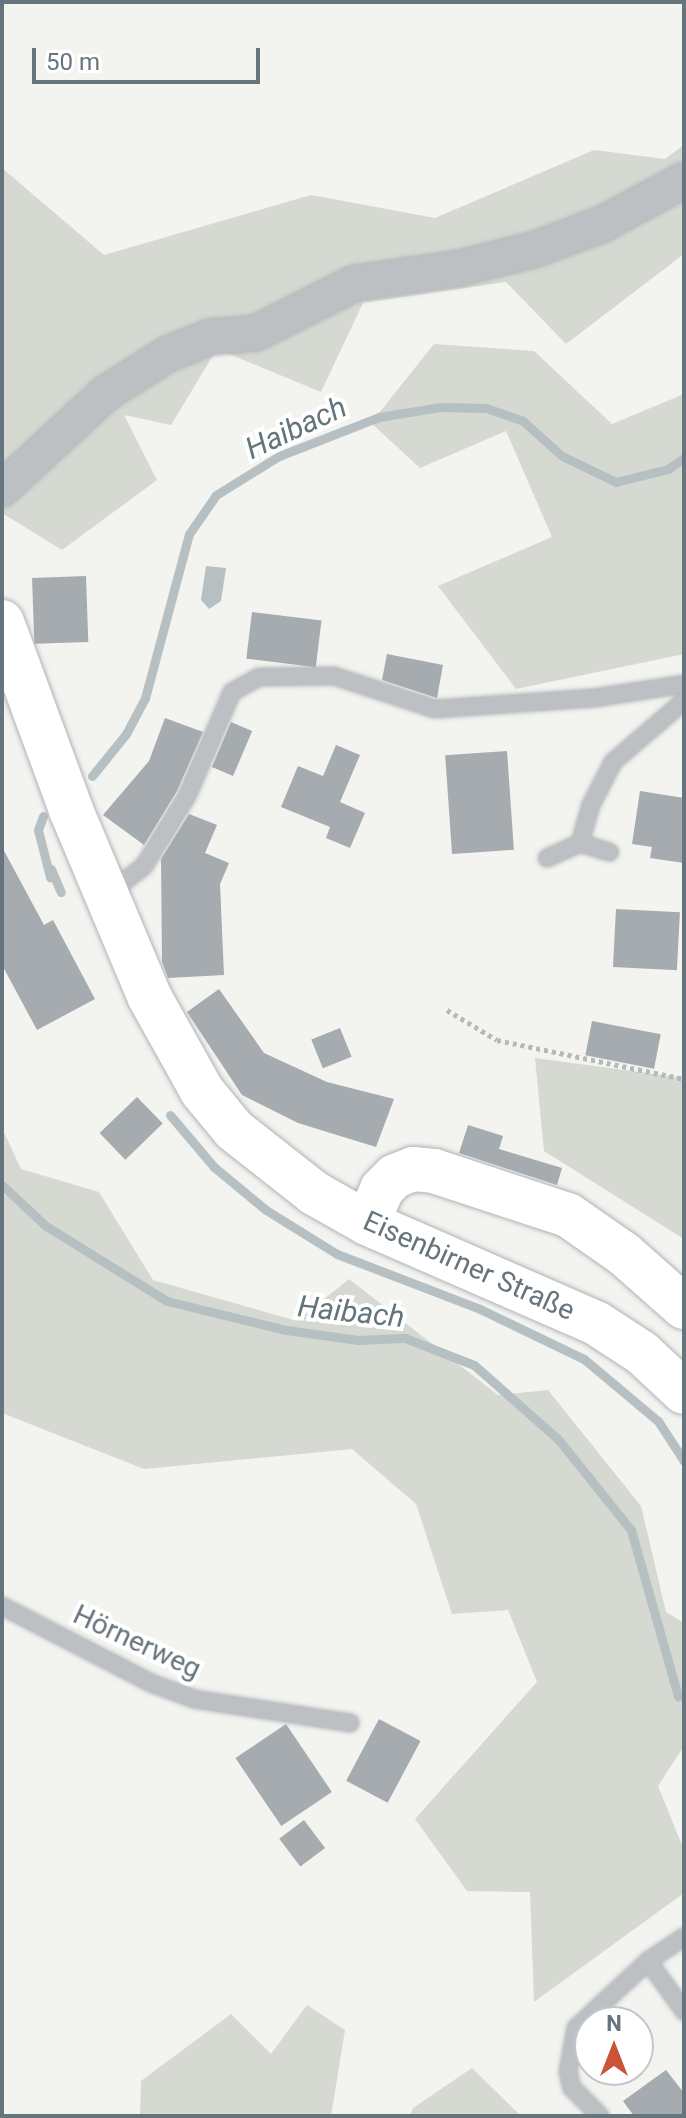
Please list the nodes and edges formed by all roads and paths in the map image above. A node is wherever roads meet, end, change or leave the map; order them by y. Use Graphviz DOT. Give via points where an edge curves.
graph roads {
  1 [pos="684,180"];
  2 [pos="2,489"];
  3 [pos="2,622"];
  4 [pos="684,684"];
  5 [pos="684,701"];
  6 [pos="580,843"];
  7 [pos="610,852"];
  8 [pos="547,858"];
  9 [pos="105,896"];
  10 [pos="447,1010"];
  11 [pos="684,1079"];
  12 [pos="367,1223"];
  13 [pos="684,1307"];
  14 [pos="684,1392"];
  15 [pos="2,1606"];
  16 [pos="350,1723"];
  17 [pos="684,1937"];
  18 [pos="648,1961"];
  19 [pos="684,2011"];
  20 [pos="600,2116"];
  1 -- 2 [label="street" via="603,224 536,249 460,268 355,283 256,333 210,337 166,355 106,393"];
  3 -- 9 [label="main road, Eisenbirner Straße"];
  4 -- 9 [label="lane" via="594,698 435,709 334,676 259,677 232,692 187,796 144,866"];
  5 -- 6 [label="lane" via="613,762 590,807"];
  6 -- 7 [label="lane"];
  6 -- 8 [label="lane"];
  9 -- 12 [label="main road, Eisenbirner Straße" via="149,996 202,1091 234,1130 275,1164"];
  10 -- 11 [label="path" via="497,1040"];
  12 -- 13 [label="main road" via="382,1189 395,1176 413,1169 434,1171 568,1215 624,1254"];
  12 -- 14 [label="main road, Eisenbirner Straße" via="435,1257 558,1303 642,1353"];
  15 -- 16 [label="lane, Hörnerweg" via="151,1683 194,1699"];
  17 -- 18 [label="lane"];
  18 -- 19 [label="lane"];
  18 -- 20 [label="lane" via="591,2010 570,2045 572,2088"];
}
